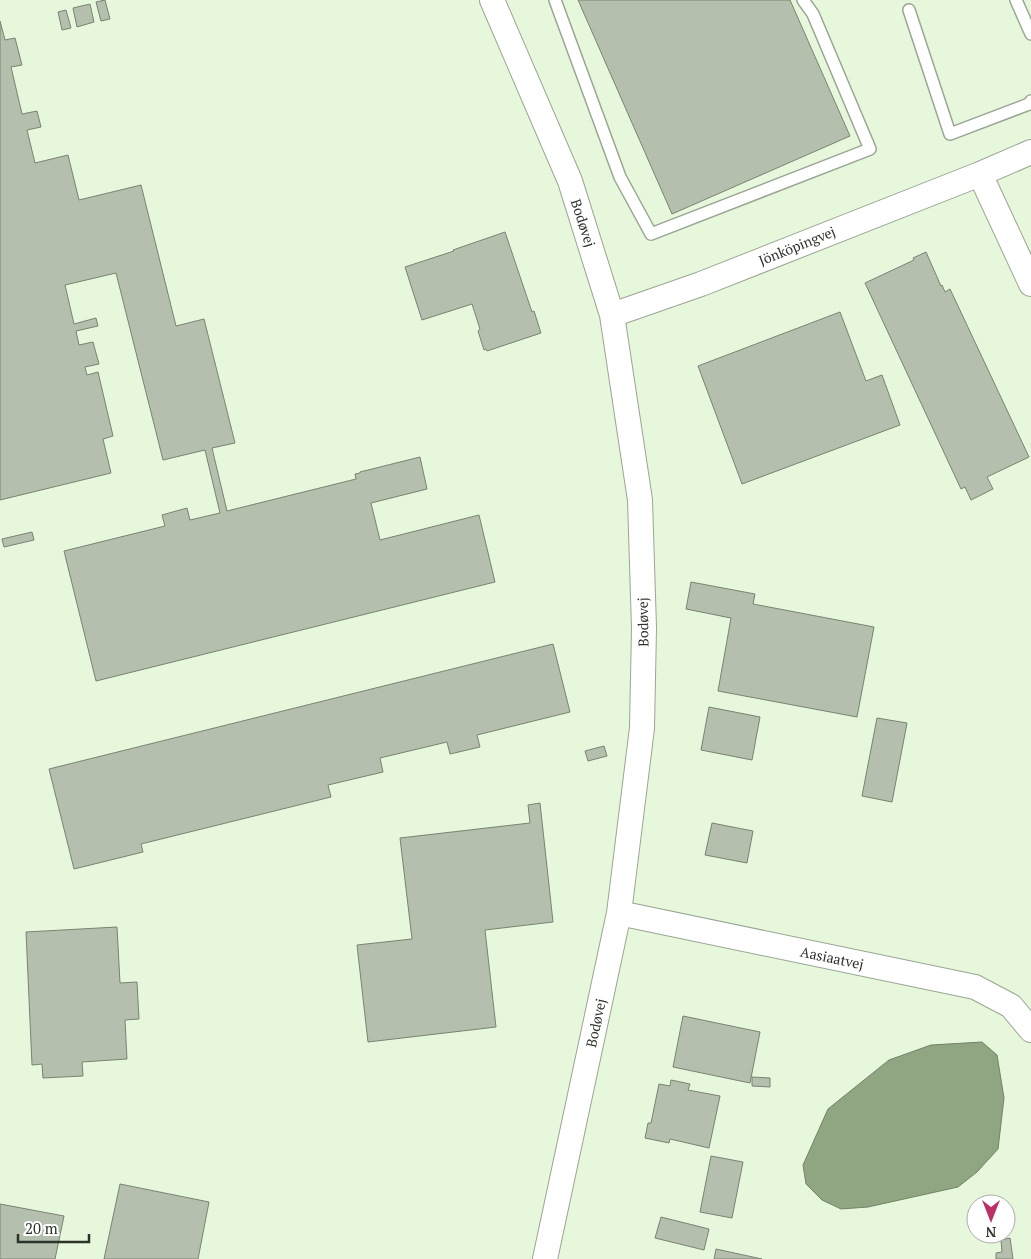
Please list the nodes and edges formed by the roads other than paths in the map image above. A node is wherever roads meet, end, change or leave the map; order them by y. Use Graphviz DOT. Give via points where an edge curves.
graph roads {
  1 [pos="492,0"];
  2 [pos="555,0"];
  3 [pos="803,0"];
  4 [pos="1016,0"];
  5 [pos="909,10"];
  6 [pos="1031,34"];
  7 [pos="1031,101"];
  8 [pos="1031,152"];
  9 [pos="980,174"];
  10 [pos="1031,284"];
  11 [pos="612,315"];
  12 [pos="619,913"];
  13 [pos="1031,1030"];
  14 [pos="545,1259"];
  1 -- 11 [label="street, Bodøvej" via="570,181"];
  2 -- 3 [label="lane" via="620,177 651,234 870,149 813,14"];
  4 -- 6 [label="lane"];
  5 -- 7 [label="lane" via="950,134"];
  8 -- 9 [label="street, Jönköpingvej"];
  9 -- 10 [label="street"];
  9 -- 11 [label="street, Jönköpingvej" via="701,284"];
  11 -- 12 [label="street, Bodøvej" via="640,500 644,628 642,728"];
  12 -- 13 [label="street, Aasiaatvej" via="975,987 1011,1006"];
  12 -- 14 [label="street, Bodøvej"];
}
